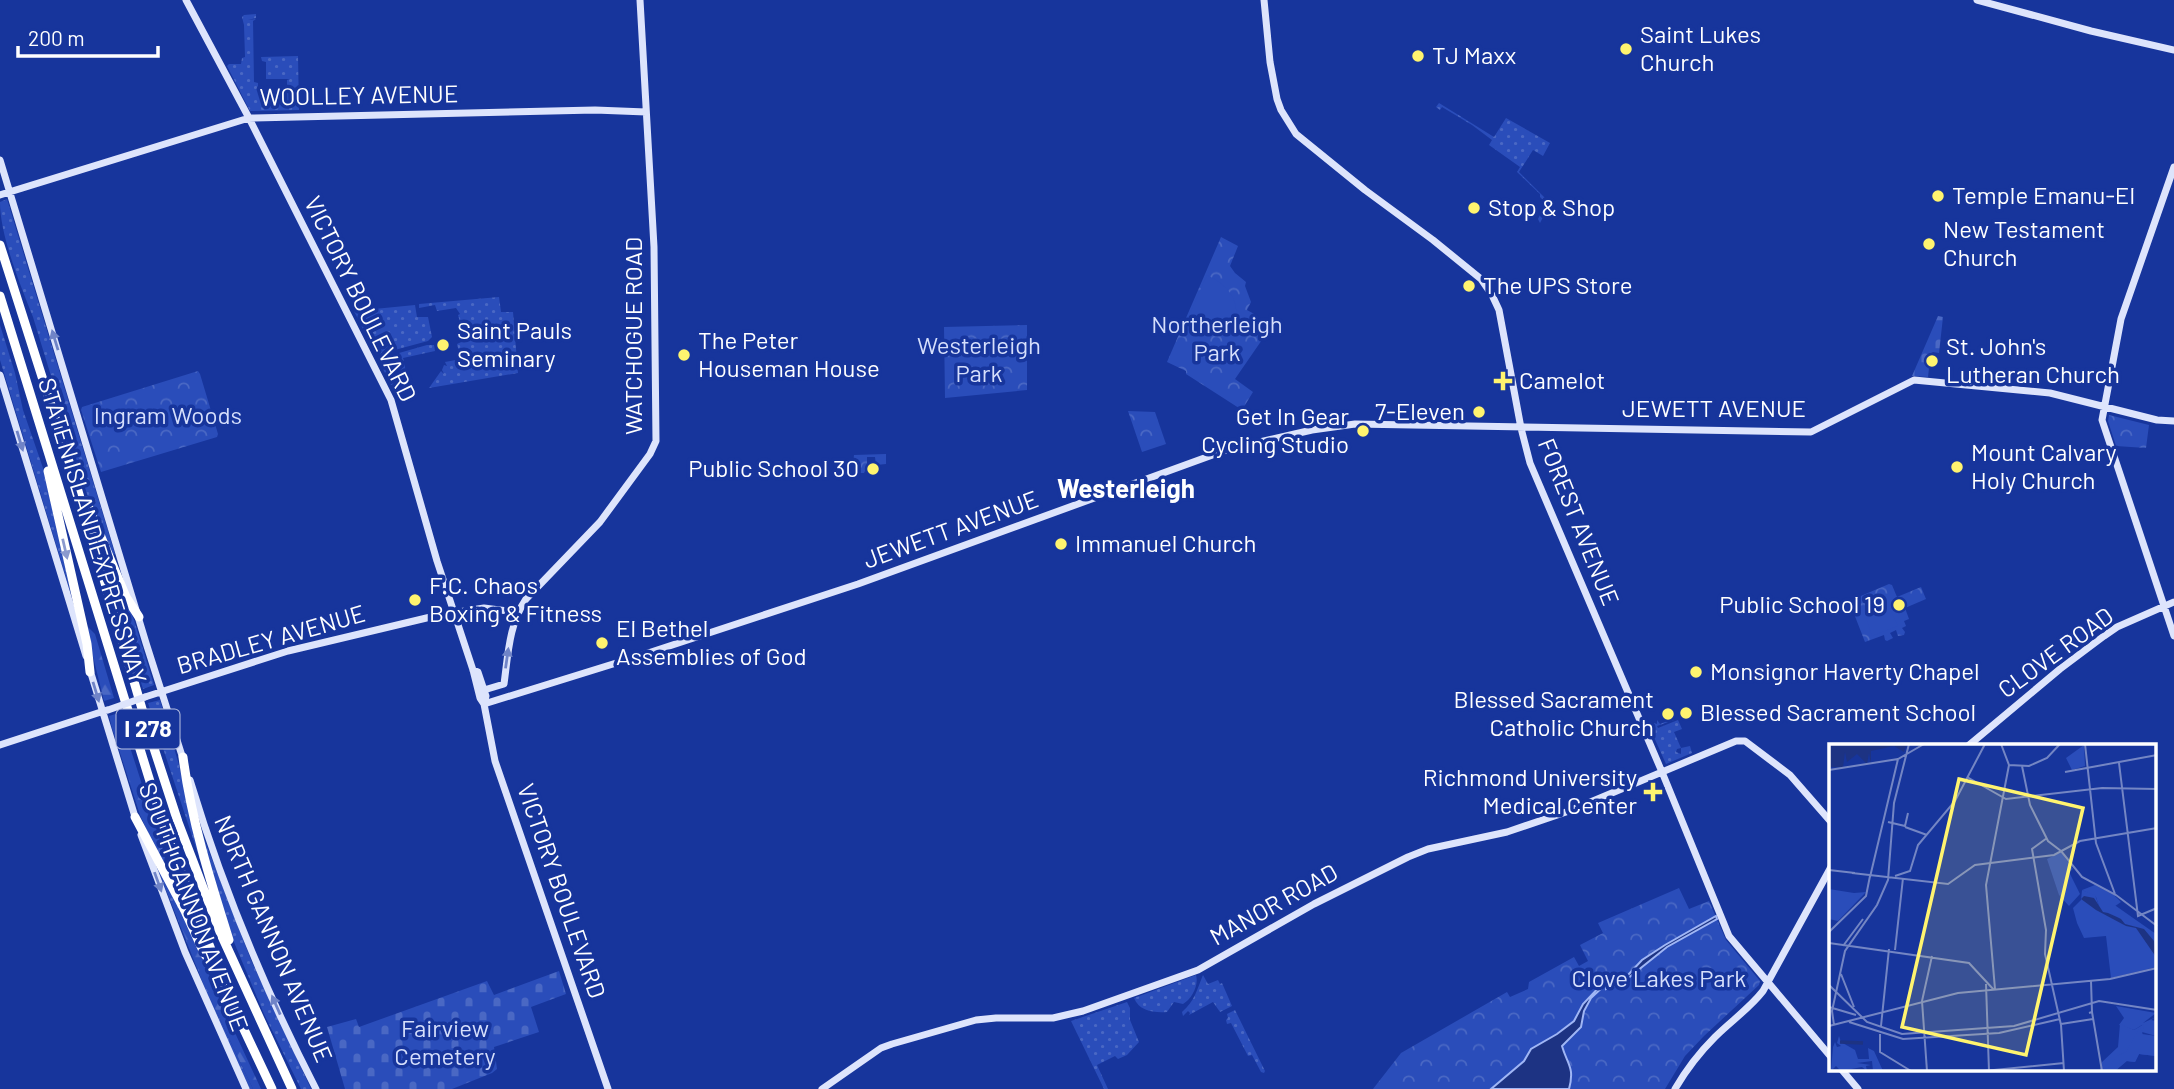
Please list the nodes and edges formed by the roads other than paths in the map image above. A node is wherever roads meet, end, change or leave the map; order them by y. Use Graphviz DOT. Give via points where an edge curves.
graph roads {
  1 [pos="186,0"];
  2 [pos="640,0"];
  3 [pos="1264,0"];
  4 [pos="1977,0"];
  5 [pos="2174,50"];
  6 [pos="646,112"];
  7 [pos="249,118"];
  8 [pos="0,160"];
  9 [pos="2174,167"];
  10 [pos="10,192"];
  11 [pos="0,195"];
  12 [pos="0,245"];
  13 [pos="0,296"];
  14 [pos="0,376"];
  15 [pos="2104,407"];
  16 [pos="2174,421"];
  17 [pos="1521,428"];
  18 [pos="42,434"];
  19 [pos="73,474"];
  20 [pos="2174,602"];
  21 [pos="2164,606"];
  22 [pos="517,612"];
  23 [pos="453,614"];
  24 [pos="139,617"];
  25 [pos="2174,636"];
  26 [pos="473,670"];
  27 [pos="90,672"];
  28 [pos="484,690"];
  29 [pos="162,691"];
  30 [pos="484,704"];
  31 [pos="105,711"];
  32 [pos="1970,744"];
  33 [pos="0,746"];
  34 [pos="183,757"];
  35 [pos="1662,772"];
  36 [pos="135,817"];
  37 [pos="1829,820"];
  38 [pos="1829,871"];
  39 [pos="219,973"];
  40 [pos="241,978"];
  41 [pos="1768,983"];
  42 [pos="1829,1055"];
  43 [pos="1844,1072"];
  44 [pos="246,1089"];
  45 [pos="272,1089"];
  46 [pos="292,1089"];
  47 [pos="316,1089"];
  48 [pos="608,1089"];
  49 [pos="822,1089"];
  50 [pos="1675,1089"];
  51 [pos="1858,1089"];
  1 -- 7 [label="street, VICTORY BOULEVARD"];
  2 -- 6 [label="street, WATCHOGUE ROAD"];
  3 -- 17 [label="street, FOREST AVENUE" via="1277,99 1296,134 1481,279 1490,291 1499,310"];
  4 -- 5 [label="street"];
  6 -- 7 [label="street, WOOLLEY AVENUE"];
  6 -- 22 [label="street, WATCHOGUE ROAD" via="655,288 656,441 600,522"];
  7 -- 10 [label="street, WOOLLEY AVENUE"];
  7 -- 23 [label="street, VICTORY BOULEVARD" via="391,400"];
  8 -- 10 [label="street, NORTH GANNON AVENUE"];
  9 -- 15 [label="street" via="2121,319"];
  10 -- 11 [label="street, WOOLLEY AVENUE"];
  24 -- 10 [label="street, NORTH GANNON AVENUE, one-way"];
  12 -- 19 [label="highway, STATEN ISLAND EXPRESSWAY / I 278"];
  13 -- 18 [label="highway, STATEN ISLAND EXPRESSWAY / I 278"];
  14 -- 27 [label="street, SOUTH GANNON AVENUE, one-way"];
  15 -- 16 [label="street, JEWETT AVENUE"];
  15 -- 17 [label="street, JEWETT AVENUE" via="2050,393 1914,380 1811,432"];
  15 -- 21 [label="street" via="2103,423"];
  17 -- 30 [label="street, JEWETT AVENUE" via="1348,424 1236,446 858,584"];
  17 -- 35 [label="street, FOREST AVENUE" via="1530,463"];
  18 -- 27 [label="highway, one-way"];
  18 -- 39 [label="highway, STATEN ISLAND EXPRESSWAY / I 278" via="160,814"];
  19 -- 24 [label="highway"];
  19 -- 40 [label="highway, STATEN ISLAND EXPRESSWAY / I 278" via="163,777"];
  20 -- 21 [label="street, CLOVE ROAD"];
  21 -- 25 [label="street"];
  21 -- 32 [label="street, CLOVE ROAD" via="2108,633"];
  22 -- 23 [label="street, BRADLEY AVENUE" via="486,608"];
  28 -- 22 [label="street, WATCHOGUE ROAD, one-way" via="504,684"];
  23 -- 26 [label="street, VICTORY BOULEVARD"];
  23 -- 29 [label="street, BRADLEY AVENUE" via="304,646"];
  24 -- 29 [label="street, NORTH GANNON AVENUE"];
  26 -- 28 [label="street, VICTORY BOULEVARD"];
  26 -- 30 [label="street, VICTORY BOULEVARD"];
  27 -- 31 [label="street, SOUTH GANNON AVENUE, one-way"];
  28 -- 30 [label="street, VICTORY BOULEVARD"];
  29 -- 31 [label="street, BRADLEY AVENUE, bridge"];
  29 -- 34 [label="street, NORTH GANNON AVENUE"];
  30 -- 48 [label="street, VICTORY BOULEVARD" via="495,761"];
  31 -- 33 [label="street, BRADLEY AVENUE"];
  31 -- 36 [label="street, SOUTH GANNON AVENUE"];
  34 -- 40 [label="highway" via="212,888"];
  47 -- 34 [label="street, NORTH GANNON AVENUE, one-way" via="223,881"];
  35 -- 37 [label="street, MANOR ROAD" via="1736,740 1745,741 1790,775"];
  35 -- 41 [label="street, FOREST AVENUE" via="1729,936"];
  35 -- 49 [label="street, MANOR ROAD" via="1507,832 1408,857 1198,970 1083,1012 1053,1018 976,1020 892,1044"];
  36 -- 39 [label="highway" via="204,953"];
  36 -- 44 [label="street, SOUTH GANNON AVENUE, one-way" via="185,952"];
  38 -- 41 [label="street"];
  39 -- 45 [label="highway, STATEN ISLAND EXPRESSWAY / I 278"];
  40 -- 46 [label="highway, STATEN ISLAND EXPRESSWAY / I 278"];
  41 -- 42 [label="street, FOREST AVENUE"];
  41 -- 50 [label="street" via="1714,1038"];
  43 -- 51 [label="street"];
}
